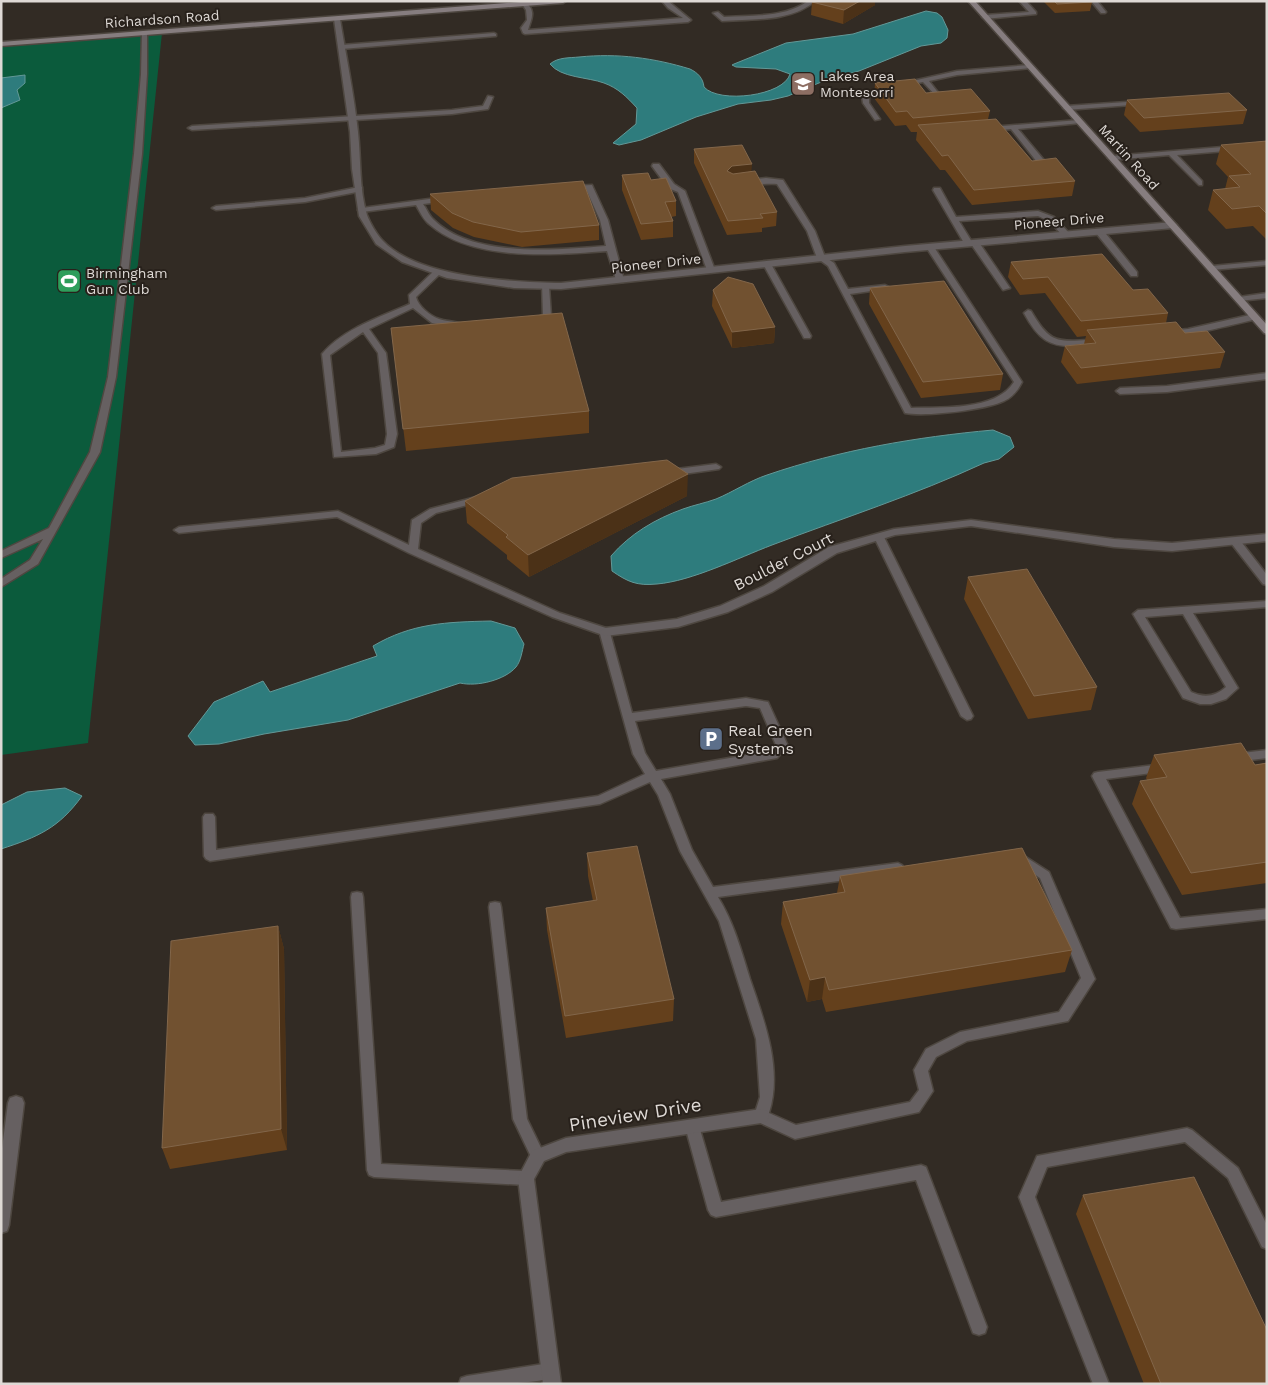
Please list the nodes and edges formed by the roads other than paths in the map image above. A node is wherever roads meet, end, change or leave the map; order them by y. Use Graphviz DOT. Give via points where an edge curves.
graph roads {
  1 [pos="563,1"];
  2 [pos="665,1"];
  3 [pos="812,1"];
  4 [pos="971,1"];
  5 [pos="1022,1"];
  6 [pos="1094,1"];
  7 [pos="525,4"];
  8 [pos="1103,12"];
  9 [pos="716,13"];
  10 [pos="985,17"];
  11 [pos="337,19"];
  12 [pos="144,33"];
  13 [pos="494,35"];
  14 [pos="1,44"];
  15 [pos="342,47"];
  16 [pos="1029,67"];
  17 [pos="924,79"];
  18 [pos="937,95"];
  19 [pos="490,97"];
  20 [pos="1146,103"];
  21 [pos="1066,108"];
  22 [pos="352,119"];
  23 [pos="877,119"];
  24 [pos="1079,122"];
  25 [pos="1013,127"];
  26 [pos="192,128"];
  27 [pos="985,130"];
  28 [pos="1240,148"];
  29 [pos="1171,153"];
  30 [pos="1112,158"];
  31 [pos="1044,165"];
  32 [pos="656,166"];
  33 [pos="741,183"];
  34 [pos="1199,183"];
  35 [pos="359,189"];
  36 [pos="562,189"];
  37 [pos="937,190"];
  38 [pos="452,198"];
  39 [pos="418,203"];
  40 [pos="216,208"];
  41 [pos="362,210"];
  42 [pos="954,219"];
  43 [pos="1173,225"];
  44 [pos="1099,231"];
  45 [pos="1066,234"];
  46 [pos="971,243"];
  47 [pos="930,247"];
  48 [pos="610,248"];
  49 [pos="821,258"];
  50 [pos="1267,263"];
  51 [pos="767,264"];
  52 [pos="1212,268"];
  53 [pos="712,270"];
  54 [pos="438,272"];
  55 [pos="1134,274"];
  56 [pos="620,280"];
  57 [pos="952,280"];
  58 [pos="942,281"];
  59 [pos="545,286"];
  60 [pos="893,286"];
  61 [pos="1006,288"];
  62 [pos="844,292"];
  63 [pos="1267,295"];
  64 [pos="1239,299"];
  65 [pos="414,305"];
  66 [pos="1028,313"];
  67 [pos="1254,316"];
  68 [pos="525,323"];
  69 [pos="470,326"];
  70 [pos="365,329"];
  71 [pos="1267,331"];
  72 [pos="807,336"];
  73 [pos="1155,336"];
  74 [pos="1111,340"];
  75 [pos="1267,376"];
  76 [pos="1120,391"];
  77 [pos="716,468"];
  78 [pos="659,474"];
  79 [pos="488,497"];
  80 [pos="53,530"];
  81 [pos="179,530"];
  82 [pos="879,537"];
  83 [pos="1267,537"];
  84 [pos="1235,541"];
  85 [pos="413,551"];
  86 [pos="1,555"];
  87 [pos="1267,582"];
  88 [pos="1,584"];
  89 [pos="1267,604"];
  90 [pos="1186,610"];
  91 [pos="605,632"];
  92 [pos="967,716"];
  93 [pos="628,718"];
  94 [pos="1267,754"];
  95 [pos="1220,760"];
  96 [pos="1173,766"];
  97 [pos="652,776"];
  98 [pos="209,817"];
  99 [pos="1006,857"];
  100 [pos="912,866"];
  101 [pos="708,893"];
  102 [pos="357,896"];
  103 [pos="496,908"];
  104 [pos="1267,914"];
  105 [pos="16,1103"];
  106 [pos="761,1116"];
  107 [pos="692,1126"];
  108 [pos="538,1156"];
  109 [pos="526,1178"];
  110 [pos="1,1225"];
  111 [pos="1267,1242"];
  112 [pos="979,1327"];
  113 [pos="551,1377"];
  114 [pos="467,1384"];
  115 [pos="1101,1384"];
  1 -- 7 [label="main road, Richardson Road"];
  2 -- 7 [label="lane" via="669,8 682,12 688,20 525,32 530,20"];
  3 -- 9 [label="lane" via="792,13 722,18"];
  4 -- 10 [label="main road, Martin Road"];
  5 -- 10 [label="lane" via="1034,13"];
  6 -- 8 [label="lane"];
  7 -- 11 [label="main road, Richardson Road"];
  10 -- 16 [label="main road, Martin Road"];
  11 -- 12 [label="main road, Richardson Road"];
  11 -- 15 [label="street, Pioneer Drive"];
  12 -- 14 [label="main road, Richardson Road"];
  12 -- 80 [label="lane" via="138,154 112,378 95,452"];
  13 -- 15 [label="lane"];
  15 -- 22 [label="street, Pioneer Drive"];
  16 -- 17 [label="lane" via="957,72"];
  16 -- 21 [label="main road, Martin Road"];
  17 -- 18 [label="lane"];
  17 -- 23 [label="lane" via="865,96"];
  19 -- 22 [label="lane" via="486,108"];
  20 -- 21 [label="lane"];
  21 -- 24 [label="main road, Martin Road"];
  22 -- 26 [label="lane"];
  22 -- 35 [label="street, Pioneer Drive"];
  24 -- 25 [label="lane"];
  24 -- 30 [label="main road, Martin Road"];
  25 -- 27 [label="lane"];
  25 -- 31 [label="lane"];
  28 -- 29 [label="lane"];
  29 -- 30 [label="lane"];
  29 -- 34 [label="lane"];
  30 -- 43 [label="main road, Martin Road"];
  32 -- 53 [label="lane" via="672,186 681,191"];
  33 -- 49 [label="lane" via="780,182 811,231"];
  35 -- 40 [label="lane" via="304,200"];
  35 -- 41 [label="street, Pioneer Drive"];
  36 -- 48 [label="lane" via="589,187 604,220"];
  37 -- 42 [label="lane"];
  38 -- 39 [label="lane"];
  39 -- 41 [label="lane"];
  39 -- 48 [label="lane" via="432,223 454,237 496,249 560,252"];
  41 -- 54 [label="street, Pioneer Drive" via="369,228 390,252"];
  42 -- 45 [label="lane" via="1044,214 1053,218"];
  42 -- 46 [label="lane"];
  43 -- 44 [label="street, Pioneer Drive"];
  43 -- 52 [label="main road, Martin Road"];
  44 -- 45 [label="street, Pioneer Drive"];
  44 -- 55 [label="lane"];
  45 -- 46 [label="street, Pioneer Drive"];
  46 -- 47 [label="street, Pioneer Drive"];
  46 -- 61 [label="lane"];
  47 -- 49 [label="street, Pioneer Drive"];
  47 -- 57 [label="lane"];
  48 -- 56 [label="lane"];
  49 -- 51 [label="street, Pioneer Drive"];
  49 -- 62 [label="lane" via="831,265"];
  50 -- 52 [label="lane"];
  51 -- 53 [label="street, Pioneer Drive"];
  51 -- 72 [label="lane"];
  52 -- 64 [label="main road, Martin Road"];
  53 -- 56 [label="street, Pioneer Drive"];
  54 -- 59 [label="street, Pioneer Drive" via="464,279"];
  54 -- 65 [label="lane" via="412,297"];
  56 -- 59 [label="street, Pioneer Drive"];
  57 -- 58 [label="lane"];
  57 -- 62 [label="lane" via="1018,382 1011,392 993,403 908,411"];
  59 -- 68 [label="lane" via="546,316"];
  60 -- 62 [label="lane"];
  63 -- 64 [label="lane"];
  64 -- 67 [label="main road, Martin Road"];
  65 -- 69 [label="lane" via="435,321"];
  65 -- 70 [label="lane"];
  66 -- 74 [label="lane" via="1043,335 1053,341 1084,343"];
  67 -- 71 [label="main road, Martin Road"];
  67 -- 73 [label="lane" via="1188,332"];
  70 -- 70 [label="lane" via="326,354 337,455 389,448 392,434 382,353"];
  75 -- 76 [label="lane" via="1167,389"];
  77 -- 78 [label="lane"];
  79 -- 85 [label="lane" via="432,511 416,522"];
  80 -- 86 [label="lane"];
  80 -- 88 [label="lane" via="34,562"];
  81 -- 85 [label="lane, Boulder Court" via="338,514"];
  82 -- 84 [label="street, Boulder Court" via="894,532 971,523 1172,548"];
  82 -- 91 [label="street, Boulder Court" via="833,550 768,590 724,609 678,622"];
  82 -- 92 [label="lane"];
  83 -- 84 [label="street, Boulder Court"];
  84 -- 87 [label="lane"];
  85 -- 91 [label="lane, Boulder Court" via="556,615"];
  89 -- 90 [label="lane"];
  90 -- 90 [label="lane" via="1138,614 1187,695 1198,700 1222,698 1232,688"];
  91 -- 93 [label="lane"];
  93 -- 97 [label="lane" via="640,754"];
  93 -- 97 [label="lane" via="746,702 764,705 782,746 774,755"];
  94 -- 95 [label="lane"];
  96 -- 104 [label="lane" via="1098,776 1176,924"];
  97 -- 98 [label="lane" via="600,800 210,856"];
  97 -- 101 [label="lane" via="664,794 686,851"];
  99 -- 106 [label="lane" via="1020,857 1045,875 1088,979 1063,1017 965,1036 931,1052 921,1070 926,1091 914,1108 795,1132"];
  100 -- 101 [label="lane"];
  101 -- 106 [label="lane" via="725,920 763,1039 767,1097"];
  102 -- 109 [label="lane" via="374,1170"];
  103 -- 108 [label="lane" via="520,1119"];
  105 -- 110 [label="street"];
  106 -- 107 [label="street, Pineview Drive"];
  107 -- 108 [label="street, Pineview Drive" via="566,1144"];
  107 -- 112 [label="lane" via="716,1210 921,1172"];
  108 -- 109 [label="street"];
  109 -- 113 [label="street"];
  111 -- 115 [label="lane" via="1233,1173 1187,1135 1042,1161 1027,1198"];
  113 -- 114 [label="lane"];
}
